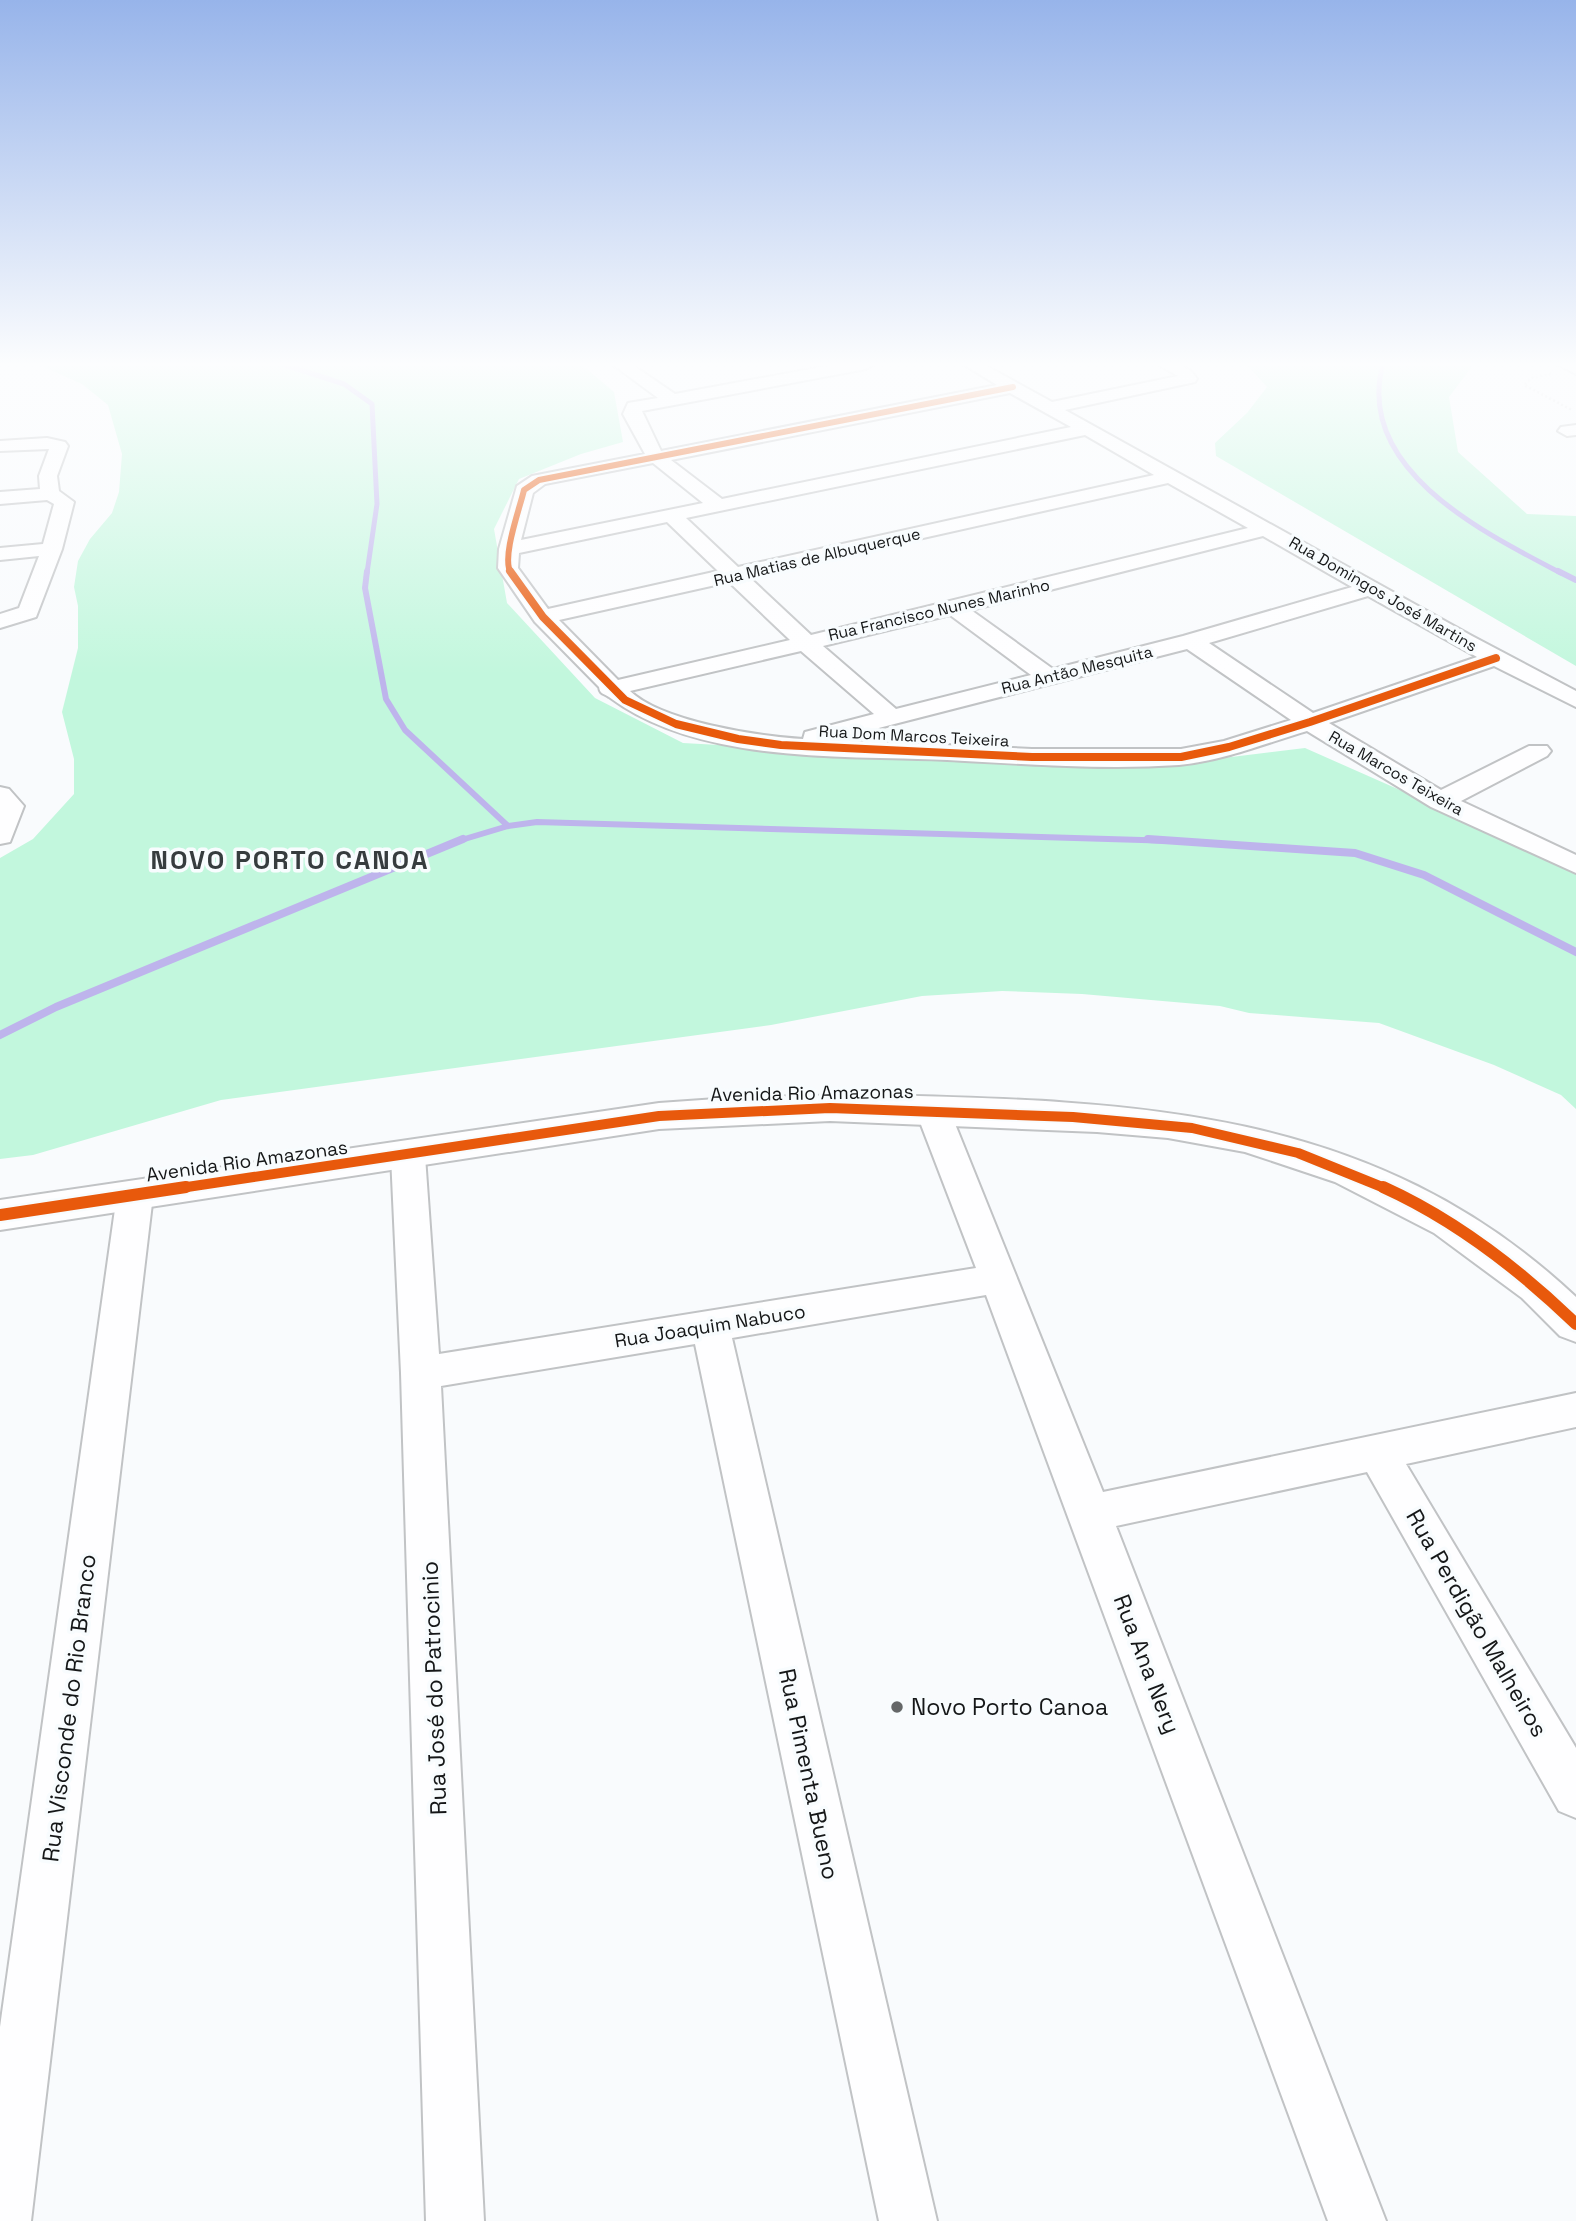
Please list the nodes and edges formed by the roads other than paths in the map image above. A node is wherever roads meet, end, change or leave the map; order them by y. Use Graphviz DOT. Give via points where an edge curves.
graph roads {
  1 [pos="51,468"];
  2 [pos="593,468"];
  3 [pos="670,468"];
  4 [pos="906,468"];
  5 [pos="1157,468"];
  6 [pos="1172,476"];
  7 [pos="50,494"];
  8 [pos="0,498"];
  9 [pos="720,507"];
  10 [pos="673,517"];
  11 [pos="1268,529"];
  12 [pos="52,549"];
  13 [pos="509,549"];
  14 [pos="0,554"];
  15 [pos="737,575"];
  16 [pos="1372,588"];
  17 [pos="954,608"];
  18 [pos="543,617"];
  19 [pos="0,621"];
  20 [pos="1191,641"];
  21 [pos="805,642"];
  22 [pos="1496,658"];
  23 [pos="1049,677"];
  24 [pos="610,688"];
  25 [pos="1576,700"];
  26 [pos="891,717"];
  27 [pos="1310,722"];
  28 [pos="780,745"];
  29 [pos="1538,751"];
  30 [pos="0,795"];
  31 [pos="1440,802"];
  32 [pos="0,836"];
  33 [pos="1576,865"];
  34 [pos="932,1109"];
  35 [pos="408,1156"];
  36 [pos="135,1195"];
  37 [pos="0,1215"];
  38 [pos="998,1279"];
  39 [pos="1576,1324"];
  40 [pos="710,1326"];
  41 [pos="421,1373"];
  42 [pos="1576,1410"];
  43 [pos="1377,1452"];
  44 [pos="1090,1513"];
  45 [pos="1576,1794"];
  46 [pos="2,2221"];
  47 [pos="455,2221"];
  48 [pos="908,2221"];
  49 [pos="1357,2221"];
  1 -- 7 [label="street"];
  2 -- 13 [label="street, Rua Dom Marcos Teixeira" via="539,480 524,490"];
  3 -- 9 [label="street"];
  4 -- 9 [label="street"];
  5 -- 6 [label="street, Rua Domingos José Martins"];
  6 -- 11 [label="street, Rua Domingos José Martins"];
  6 -- 15 [label="street, Rua Matias de Albuquerque"];
  7 -- 8 [label="street"];
  7 -- 12 [label="street" via="64,501"];
  9 -- 10 [label="street"];
  10 -- 13 [label="street"];
  10 -- 15 [label="street"];
  11 -- 16 [label="street, Rua Domingos José Martins"];
  11 -- 17 [label="street, Rua Francisco Nunes Marinho"];
  12 -- 14 [label="street"];
  12 -- 19 [label="street" via="31,605 23,615"];
  13 -- 18 [label="street, Rua Dom Marcos Teixeira" via="512,577"];
  15 -- 18 [label="street, Rua Matias de Albuquerque"];
  15 -- 21 [label="street"];
  16 -- 20 [label="street, Rua Antão Mesquita"];
  16 -- 22 [label="street, Rua Domingos José Martins"];
  17 -- 21 [label="street, Rua Francisco Nunes Marinho"];
  17 -- 23 [label="street"];
  18 -- 24 [label="street, Rua Dom Marcos Teixeira"];
  20 -- 23 [label="street, Rua Antão Mesquita"];
  20 -- 27 [label="street, Rua Marcos Teixeira"];
  21 -- 24 [label="street, Rua Francisco Nunes Marinho"];
  21 -- 26 [label="street"];
  22 -- 25 [label="street, Rua Domingos José Martins"];
  22 -- 27 [label="street, Rua Dom Marcos Teixeira"];
  23 -- 26 [label="street, Rua Antão Mesquita"];
  24 -- 28 [label="street, Rua Dom Marcos Teixeira" via="645,712 676,724"];
  26 -- 28 [label="street, Rua Antão Mesquita"];
  27 -- 28 [label="street, Rua Dom Marcos Teixeira" via="1206,753 1144,759"];
  27 -- 31 [label="street, Rua Marcos Teixeira"];
  29 -- 31 [label="street"];
  30 -- 32 [label="street" via="11,806"];
  31 -- 33 [label="street, Rua Marcos Teixeira"];
  34 -- 35 [label="street, Avenida Rio Amazonas" via="725,1110 659,1116"];
  34 -- 38 [label="street, Rua Ana Nery"];
  34 -- 39 [label="street, Avenida Rio Amazonas" via="1191,1128 1308,1157 1412,1201 1512,1266"];
  35 -- 36 [label="street, Avenida Rio Amazonas"];
  35 -- 41 [label="street, Rua José do Patrocinio"];
  36 -- 37 [label="street, Avenida Rio Amazonas"];
  36 -- 46 [label="street, Rua Visconde do Rio Branco"];
  38 -- 40 [label="street, Rua Joaquim Nabuco"];
  38 -- 44 [label="street, Rua Ana Nery"];
  40 -- 41 [label="street, Rua Joaquim Nabuco"];
  40 -- 48 [label="street, Rua Pimenta Bueno"];
  41 -- 47 [label="street, Rua José do Patrocinio"];
  42 -- 43 [label="street"];
  43 -- 44 [label="street"];
  43 -- 45 [label="street, Rua Perdigão Malheiros"];
  44 -- 49 [label="street, Rua Ana Nery"];
}
